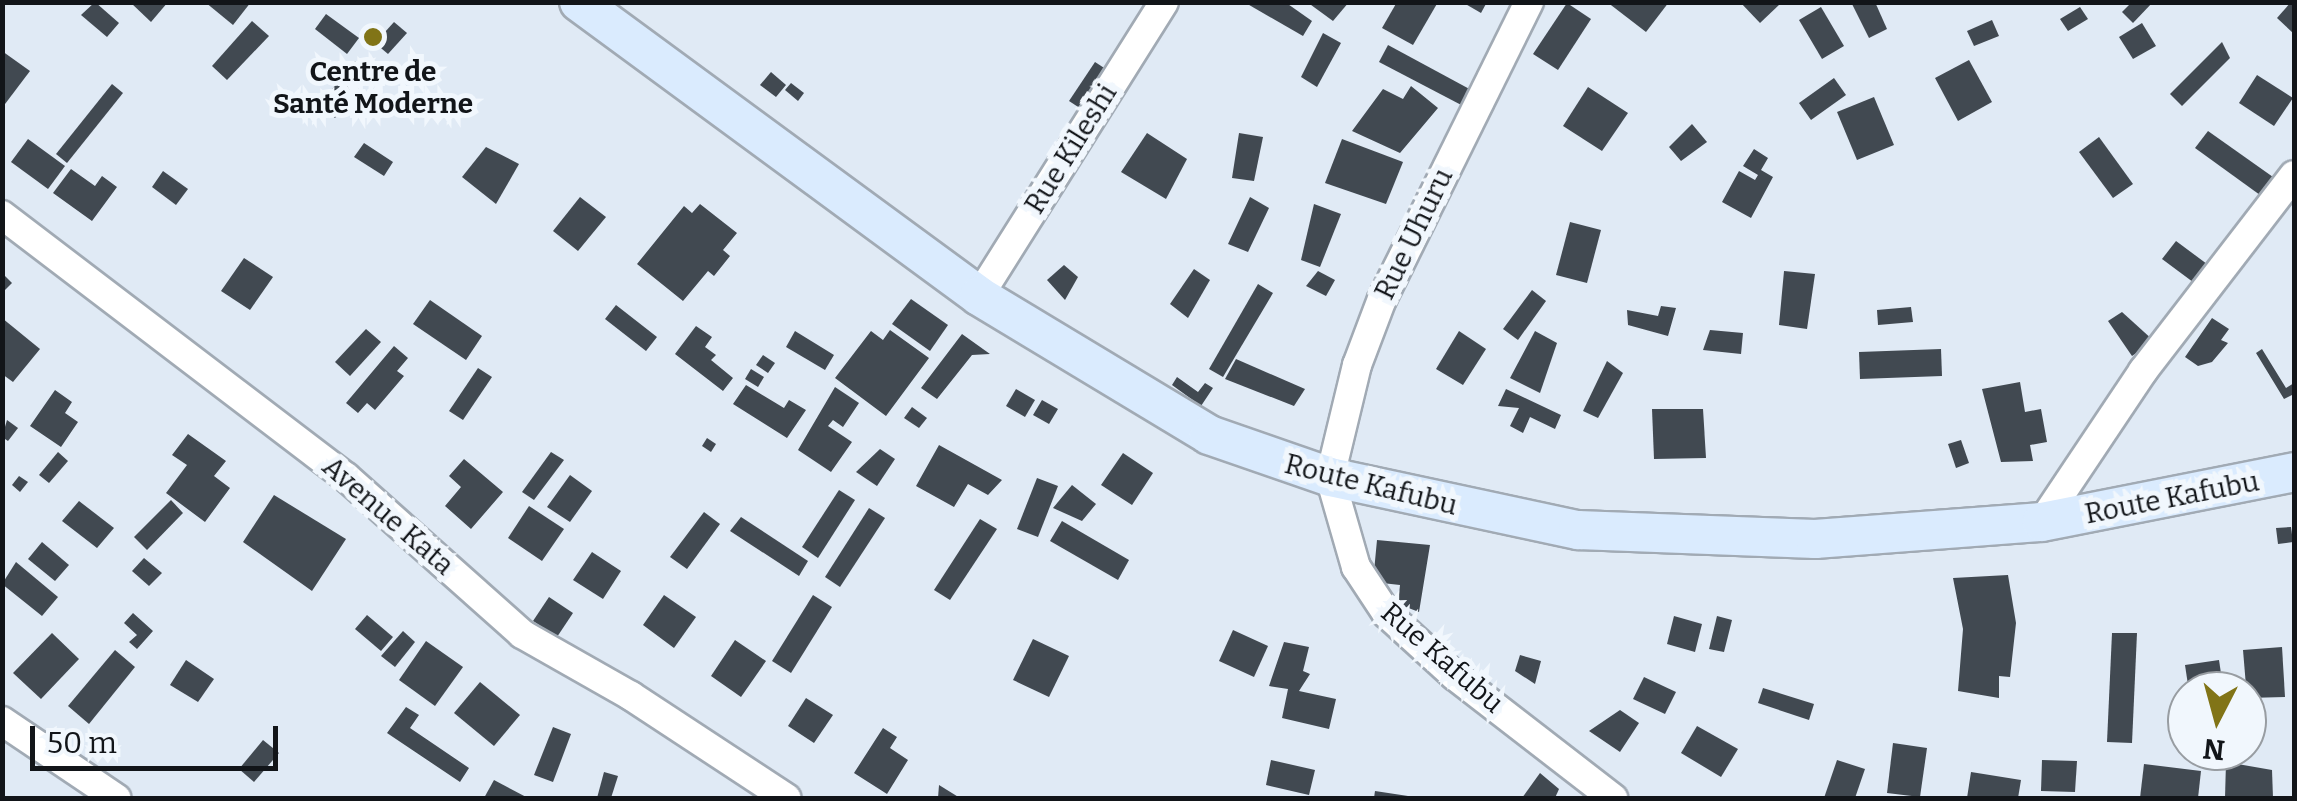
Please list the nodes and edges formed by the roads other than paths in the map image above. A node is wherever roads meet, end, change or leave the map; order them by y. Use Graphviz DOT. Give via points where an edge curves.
graph roads {
  1 [pos="579,2"];
  2 [pos="1164,2"];
  3 [pos="1530,2"];
  4 [pos="2294,175"];
  5 [pos="2,215"];
  6 [pos="979,296"];
  7 [pos="2294,472"];
  8 [pos="1330,478"];
  9 [pos="2042,522"];
  10 [pos="2,721"];
  11 [pos="116,798"];
  12 [pos="786,798"];
  13 [pos="1613,798"];
  1 -- 6 [label="main road, Route Kafubu"];
  2 -- 6 [label="street, Rue Kileshi"];
  3 -- 8 [label="street, Rue Uhuru" via="1382,299 1357,365"];
  4 -- 9 [label="street" via="2143,371"];
  5 -- 12 [label="street, Avenue Kata" via="346,477 522,634"];
  6 -- 8 [label="main road, Route Kafubu" via="1209,436"];
  7 -- 9 [label="main road, Route Kafubu"];
  8 -- 9 [label="main road, Route Kafubu" via="1507,520 1657,535 1815,539"];
  8 -- 13 [label="street, Rue Kafubu" via="1356,567 1387,614 1455,676"];
  10 -- 11 [label="street"];
}
